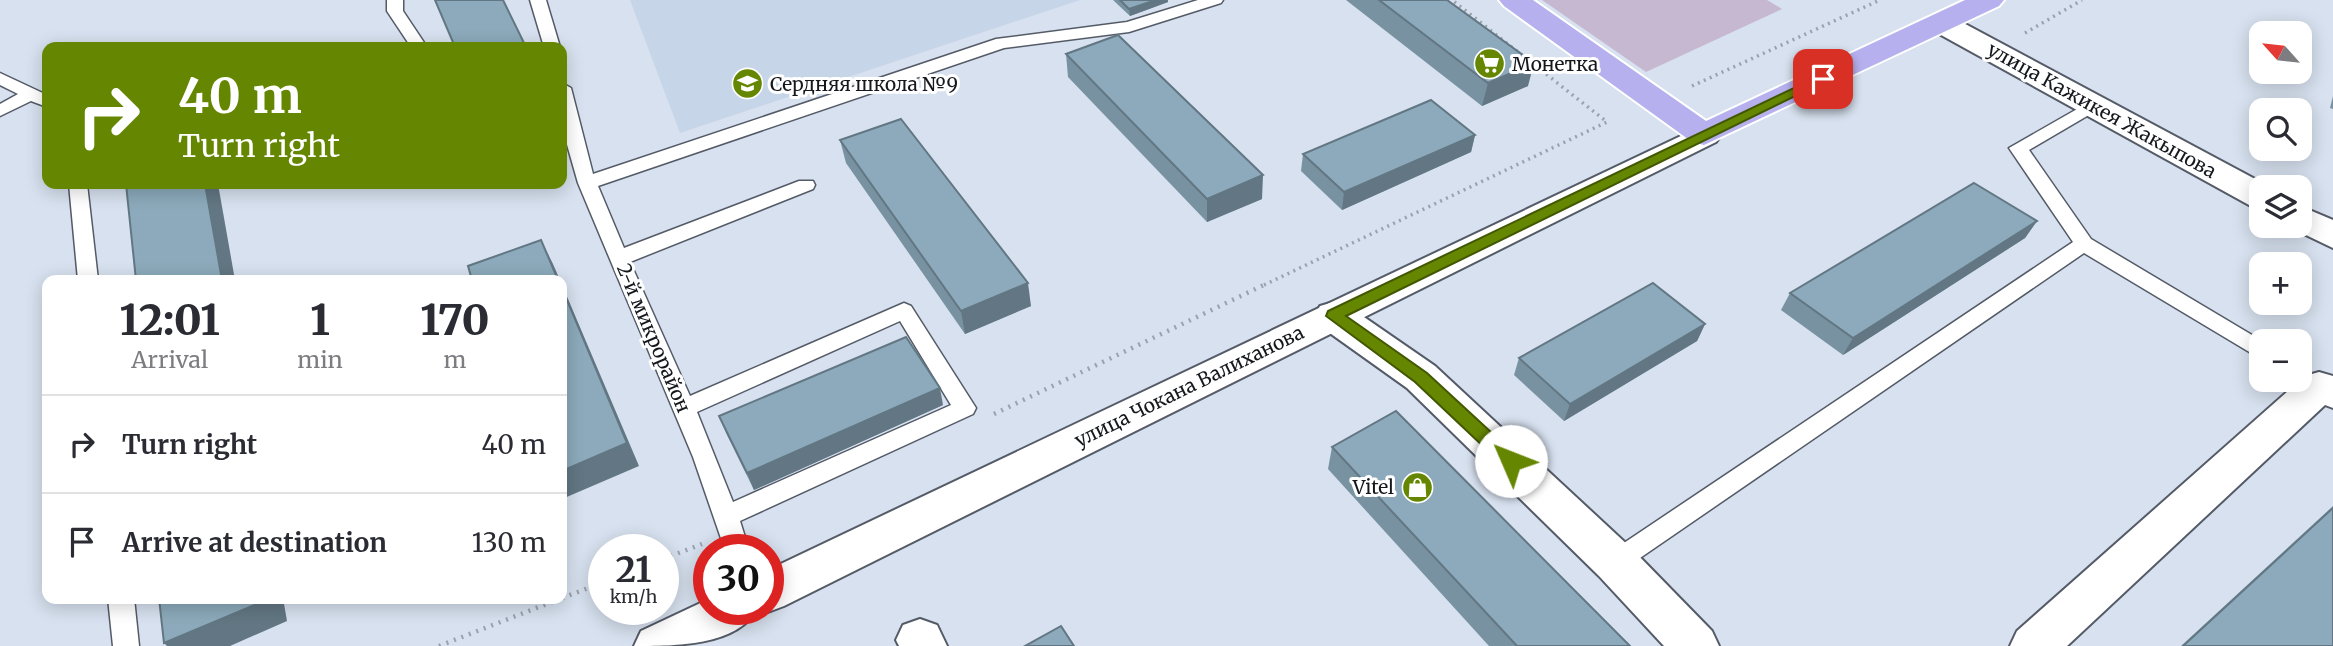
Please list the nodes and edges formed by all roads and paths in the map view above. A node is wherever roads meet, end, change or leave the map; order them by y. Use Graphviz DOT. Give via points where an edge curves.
graph roads {
  1 [pos="395,0"];
  2 [pos="538,0"];
  3 [pos="1215,0"];
  4 [pos="1452,0"];
  5 [pos="1514,0"];
  6 [pos="1880,0"];
  7 [pos="1989,0"];
  8 [pos="2082,0"];
  9 [pos="1943,24"];
  10 [pos="2022,34"];
  11 [pos="416,42"];
  12 [pos="551,42"];
  13 [pos="0,78"];
  14 [pos="1691,87"];
  15 [pos="40,98"];
  16 [pos="2093,105"];
  17 [pos="0,111"];
  18 [pos="567,131"];
  19 [pos="1704,135"];
  20 [pos="587,183"];
  21 [pos="806,185"];
  22 [pos="79,189"];
  23 [pos="2249,190"];
  24 [pos="2312,225"];
  25 [pos="2333,236"];
  26 [pos="2084,244"];
  27 [pos="619,258"];
  28 [pos="87,275"];
  29 [pos="1334,316"];
  30 [pos="2249,344"];
  31 [pos="2317,384"];
  32 [pos="684,408"];
  33 [pos="989,416"];
  34 [pos="732,533"];
  35 [pos="679,553"];
  36 [pos="1615,562"];
  37 [pos="784,584"];
  38 [pos="588,588"];
  39 [pos="567,596"];
  40 [pos="121,604"];
  41 [pos="547,604"];
  42 [pos="701,625"];
  43 [pos="120,644"];
  44 [pos="439,646"];
  45 [pos="658,646"];
  46 [pos="1695,646"];
  47 [pos="2034,646"];
  1 -- 11 [label="lane" via="395,11"];
  2 -- 12 [label="lane"];
  3 -- 20 [label="lane" via="1129,27 1002,43"];
  4 -- 33 [label="path" via="1607,122"];
  5 -- 19 [label="main road"];
  6 -- 14 [label="path"];
  7 -- 9 [label="main road, улица Чокана Валиханова"];
  8 -- 10 [label="path"];
  9 -- 16 [label="street, улица Кажикея Жакыпова"];
  9 -- 19 [label="main road, улица Чокана Валиханова"];
  13 -- 15 [label="lane"];
  15 -- 17 [label="lane"];
  16 -- 23 [label="street, улица Кажикея Жакыпова"];
  16 -- 26 [label="lane" via="2018,148"];
  18 -- 20 [label="lane, 2-й микрорайон"];
  19 -- 29 [label="street, улица Чокана Валиханова"];
  20 -- 27 [label="lane, 2-й микрорайон"];
  21 -- 27 [label="lane"];
  22 -- 28 [label="lane"];
  24 -- 25 [label="street"];
  26 -- 30 [label="lane"];
  26 -- 36 [label="lane"];
  27 -- 32 [label="lane, 2-й микрорайон"];
  29 -- 36 [label="street" via="1421,377"];
  29 -- 37 [label="street, улица Чокана Валиханова"];
  31 -- 47 [label="street"];
  32 -- 34 [label="lane, 2-й микрорайон"];
  32 -- 34 [label="lane" via="904,311 965,408"];
  34 -- 35 [label="path"];
  36 -- 46 [label="street"];
  38 -- 39 [label="path"];
  40 -- 43 [label="lane"];
  41 -- 44 [label="path"];
  42 -- 45 [label="street"];
}
